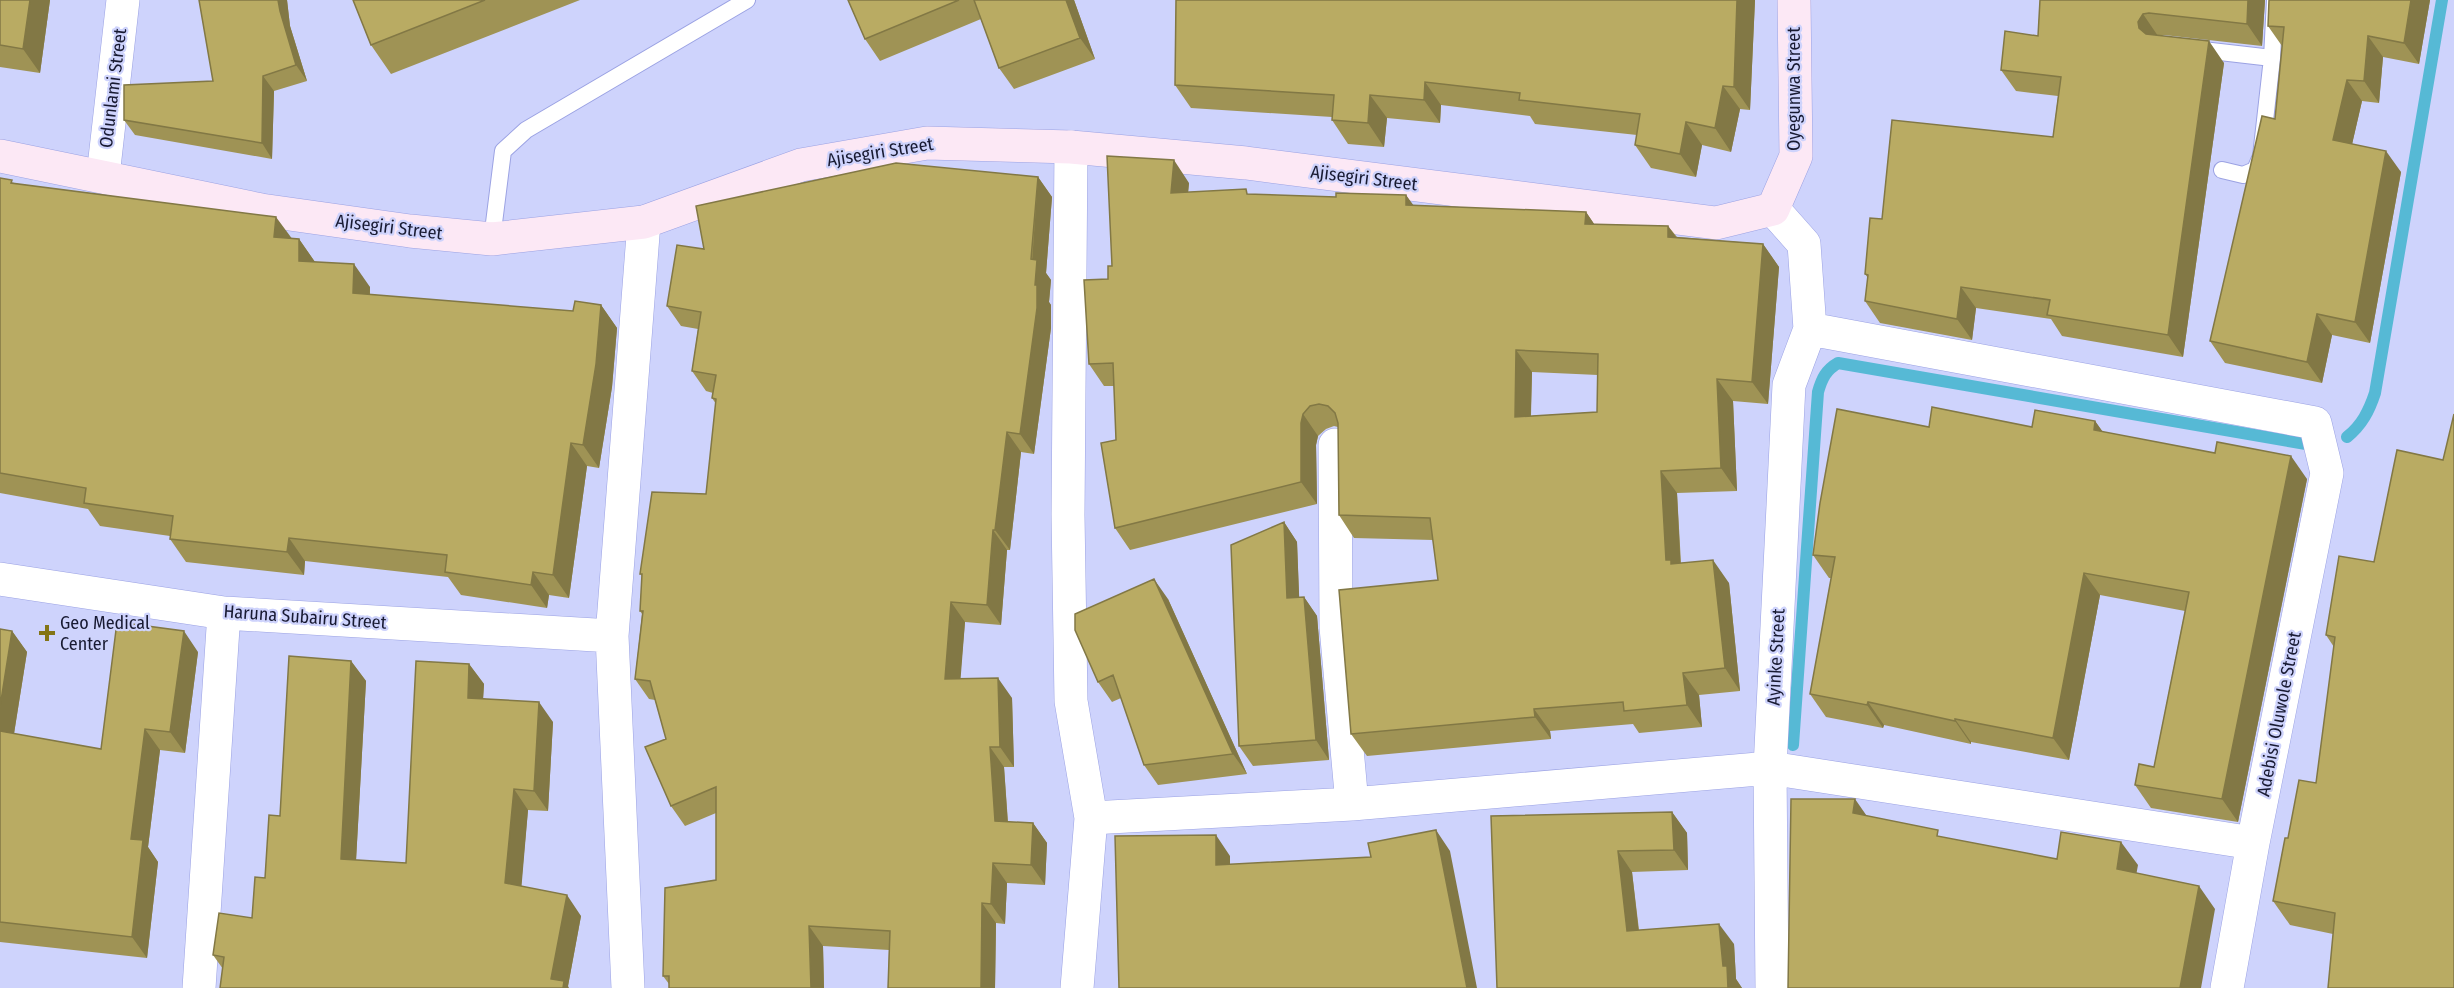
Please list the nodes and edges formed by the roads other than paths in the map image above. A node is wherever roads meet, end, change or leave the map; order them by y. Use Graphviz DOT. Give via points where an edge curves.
graph roads {
  1 [pos="123,0"];
  2 [pos="747,0"];
  3 [pos="1794,0"];
  4 [pos="2275,0"];
  5 [pos="2174,47"];
  6 [pos="2272,58"];
  7 [pos="1071,147"];
  8 [pos="0,156"];
  9 [pos="2222,170"];
  10 [pos="103,176"];
  11 [pos="1773,209"];
  12 [pos="644,222"];
  13 [pos="492,239"];
  14 [pos="1810,329"];
  15 [pos="1335,446"];
  16 [pos="0,579"];
  17 [pos="224,613"];
  18 [pos="612,636"];
  19 [pos="1770,768"];
  20 [pos="1352,804"];
  21 [pos="1091,818"];
  22 [pos="2253,843"];
  23 [pos="199,988"];
  24 [pos="628,988"];
  25 [pos="1077,988"];
  26 [pos="1772,988"];
  27 [pos="2227,988"];
  1 -- 10 [label="street, Odunlami Street"];
  2 -- 13 [label="lane" via="526,130 503,151"];
  3 -- 11 [label="street, Oyegunwa Street" via="1796,156"];
  4 -- 6 [label="lane"];
  5 -- 6 [label="lane"];
  6 -- 9 [label="lane" via="2261,156 2255,170 2243,175"];
  7 -- 11 [label="street, Ajisegiri Street" via="1245,163 1716,223"];
  7 -- 12 [label="street, Ajisegiri Street" via="927,143 801,165"];
  7 -- 21 [label="street" via="1071,701"];
  8 -- 10 [label="street, Ajisegiri Street"];
  10 -- 13 [label="street, Ajisegiri Street" via="261,210"];
  11 -- 14 [label="street" via="1804,244"];
  12 -- 13 [label="street, Ajisegiri Street"];
  12 -- 18 [label="street"];
  14 -- 19 [label="street, Ayinke Street" via="1789,385"];
  14 -- 22 [label="street, Adebisi Oluwole Street" via="2315,423 2327,473"];
  15 -- 20 [label="street" via="1336,627"];
  16 -- 17 [label="street, Haruna Subairu Street"];
  17 -- 18 [label="street, Haruna Subairu Street"];
  17 -- 23 [label="street"];
  18 -- 24 [label="street"];
  19 -- 20 [label="street"];
  19 -- 22 [label="street"];
  19 -- 26 [label="street, Ayinke Street"];
  20 -- 21 [label="street"];
  21 -- 25 [label="street"];
  22 -- 27 [label="street, Adebisi Oluwole Street"];
}
